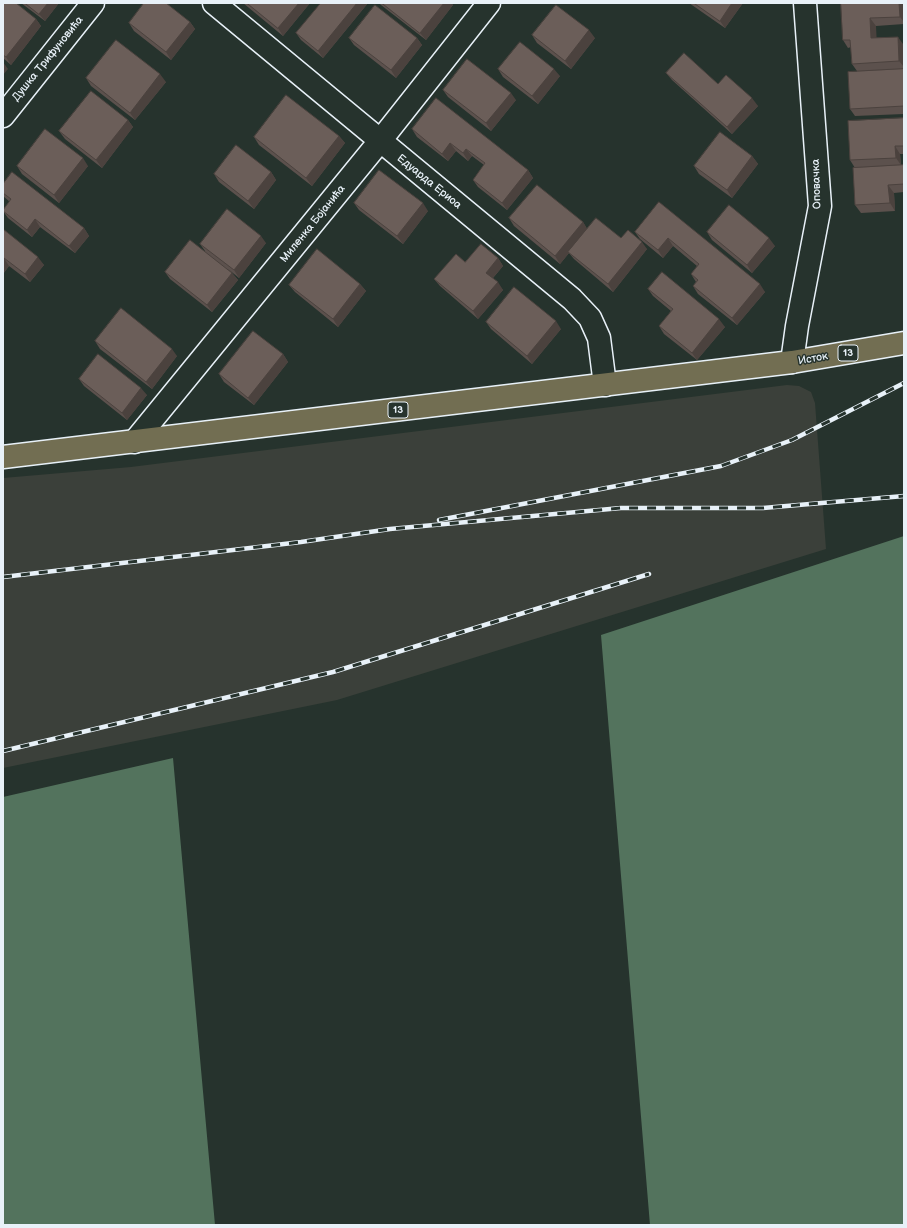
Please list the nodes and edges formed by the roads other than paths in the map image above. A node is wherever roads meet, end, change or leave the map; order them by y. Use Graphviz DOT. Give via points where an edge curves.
graph roads {
  1 [pos="93,3"];
  2 [pos="214,3"];
  3 [pos="489,3"];
  4 [pos="805,3"];
  5 [pos="3,116"];
  6 [pos="380,141"];
  7 [pos="904,343"];
  8 [pos="792,362"];
  9 [pos="605,385"];
  10 [pos="134,442"];
  11 [pos="3,457"];
  1 -- 5 [label="street, Душка Трифуновића"];
  2 -- 6 [label="street, Едуарда Ериоа"];
  3 -- 6 [label="street, Миленка Бојанића"];
  4 -- 8 [label="street, Оповачка" via="820,206"];
  6 -- 9 [label="street, Едуарда Ериоа" via="572,299 590,318 599,338"];
  6 -- 10 [label="street, Миленка Бојанића"];
  7 -- 8 [label="main road, Исток / 13"];
  8 -- 9 [label="main road, 13"];
  9 -- 10 [label="main road, 13"];
  10 -- 11 [label="main road, 13"];
}
